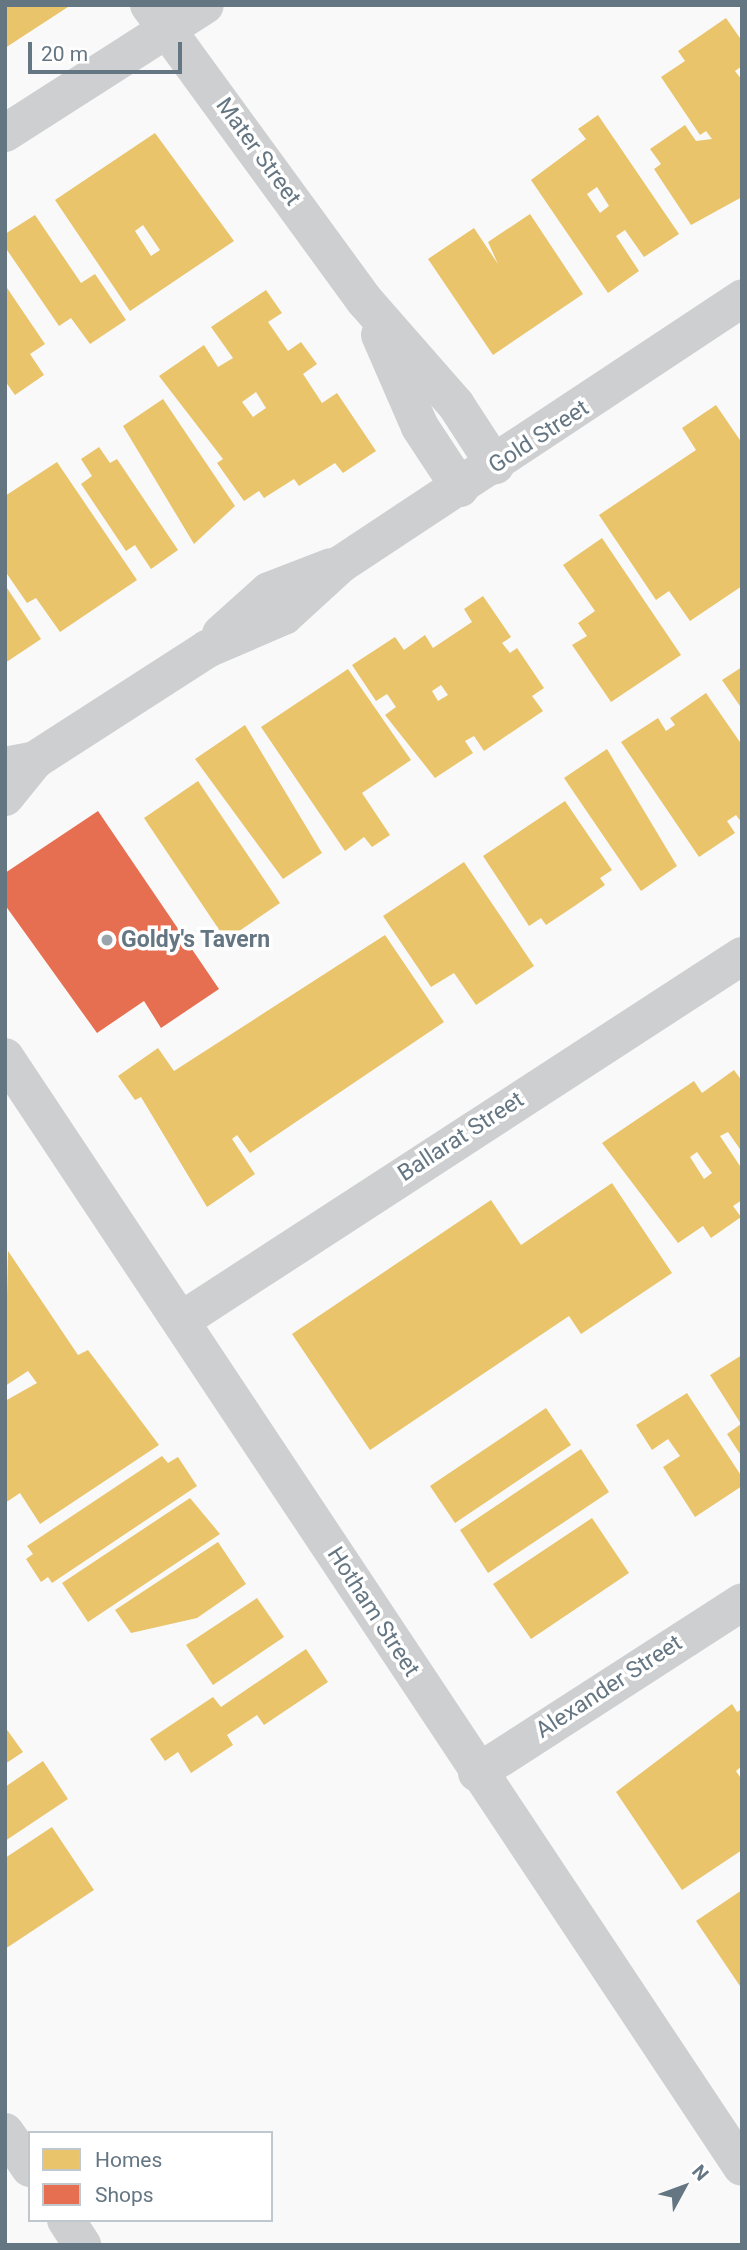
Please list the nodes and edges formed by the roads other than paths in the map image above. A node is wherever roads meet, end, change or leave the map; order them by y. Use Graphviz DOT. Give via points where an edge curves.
graph roads {
  1 [pos="205,5"];
  2 [pos="157,18"];
  3 [pos="5,133"];
  4 [pos="365,301"];
  5 [pos="740,303"];
  6 [pos="495,466"];
  7 [pos="460,488"];
  8 [pos="20,763"];
  9 [pos="5,797"];
  10 [pos="742,956"];
  11 [pos="5,1057"];
  12 [pos="183,1320"];
  13 [pos="742,1602"];
  14 [pos="477,1773"];
  15 [pos="5,2132"];
  16 [pos="28,2165"];
  17 [pos="742,2166"];
  18 [pos="67,2222"];
  19 [pos="82,2245"];
  1 -- 2 [label="street"];
  2 -- 3 [label="street"];
  2 -- 4 [label="street, Mater Street"];
  4 -- 6 [label="street, Mater Street" via="456,405"];
  4 -- 7 [label="street, Mater Street" via="420,427"];
  5 -- 6 [label="street, Gold Street"];
  6 -- 7 [label="street, Gold Street"];
  7 -- 8 [label="street, Gold Street" via="341,564 284,616 207,649"];
  8 -- 9 [label="street, Gold Street"];
  10 -- 12 [label="street, Ballarat Street"];
  11 -- 12 [label="street, Hotham Street"];
  12 -- 14 [label="street, Hotham Street"];
  13 -- 14 [label="street, Alexander Street"];
  14 -- 17 [label="street, Hotham Street"];
  15 -- 16 [label="street"];
  18 -- 19 [label="street"];
}
